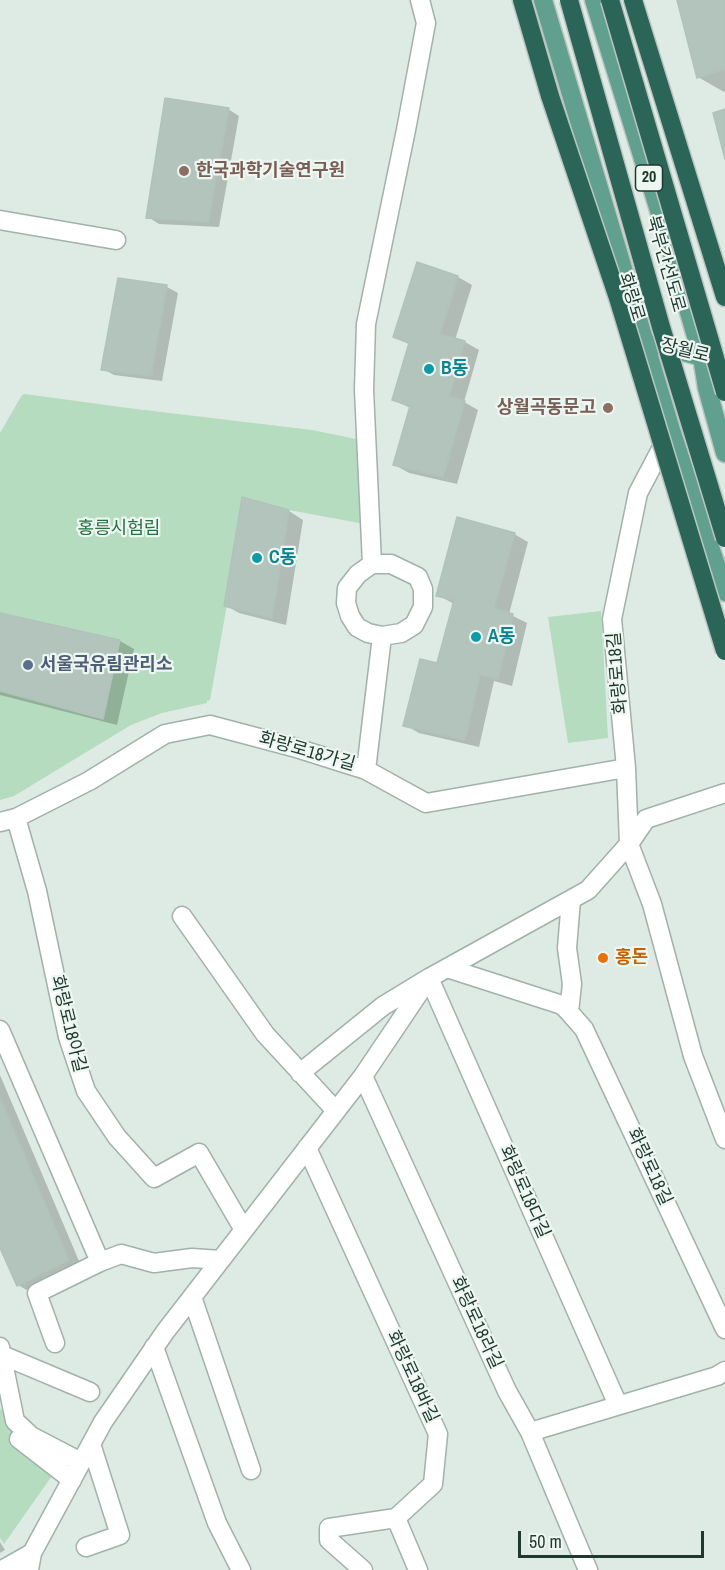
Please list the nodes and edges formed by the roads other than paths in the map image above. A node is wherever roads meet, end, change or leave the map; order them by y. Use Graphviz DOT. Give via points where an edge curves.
graph roads {
  1 [pos="420,0"];
  2 [pos="522,0"];
  3 [pos="543,0"];
  4 [pos="569,0"];
  5 [pos="594,0"];
  6 [pos="610,0"];
  7 [pos="633,0"];
  8 [pos="0,220"];
  9 [pos="116,240"];
  10 [pos="725,297"];
  11 [pos="644,341"];
  12 [pos="725,346"];
  13 [pos="702,357"];
  14 [pos="725,360"];
  15 [pos="725,392"];
  16 [pos="671,430"];
  17 [pos="725,453"];
  18 [pos="725,528"];
  19 [pos="705,535"];
  20 [pos="725,538"];
  21 [pos="372,564"];
  22 [pos="725,592"];
  23 [pos="382,636"];
  24 [pos="725,651"];
  25 [pos="626,768"];
  26 [pos="366,770"];
  27 [pos="725,793"];
  28 [pos="8,820"];
  29 [pos="629,844"];
  30 [pos="571,900"];
  31 [pos="182,916"];
  32 [pos="447,968"];
  33 [pos="429,978"];
  34 [pos="569,1012"];
  35 [pos="0,1030"];
  36 [pos="300,1073"];
  37 [pos="363,1076"];
  38 [pos="336,1111"];
  39 [pos="725,1139"];
  40 [pos="307,1148"];
  41 [pos="244,1230"];
  42 [pos="221,1260"];
  43 [pos="99,1262"];
  44 [pos="192,1297"];
  45 [pos="725,1329"];
  46 [pos="55,1343"];
  47 [pos="154,1347"];
  48 [pos="1,1351"];
  49 [pos="725,1371"];
  50 [pos="9,1386"];
  51 [pos="90,1392"];
  52 [pos="618,1406"];
  53 [pos="530,1432"];
  54 [pos="91,1444"];
  55 [pos="81,1462"];
  56 [pos="251,1470"];
  57 [pos="72,1479"];
  58 [pos="396,1518"];
  59 [pos="86,1547"];
  60 [pos="31,1561"];
  61 [pos="2,1570"];
  62 [pos="241,1570"];
  63 [pos="363,1570"];
  64 [pos="418,1570"];
  65 [pos="588,1570"];
  1 -- 21 [label="street" via="426,23 366,324 364,390"];
  2 -- 24 [label="highway, bridge"];
  3 -- 11 [label="main road, 화랑로"];
  4 -- 20 [label="highway, 북부간선도로, bridge"];
  5 -- 13 [label="main road, 20"];
  6 -- 15 [label="highway, 북부간선도로, bridge"];
  7 -- 10 [label="highway"];
  8 -- 9 [label="street"];
  11 -- 13 [label="main road, 장월로"];
  11 -- 16 [label="main road, 화랑로"];
  12 -- 13 [label="street"];
  13 -- 14 [label="street, 장월로"];
  13 -- 17 [label="main road, 20"];
  16 -- 19 [label="main road, 화랑로"];
  16 -- 25 [label="street, 화랑로18길" via="638,493 612,619"];
  18 -- 19 [label="main road"];
  19 -- 22 [label="main road, 화랑로"];
  21 -- 23 [label="street" via="347,588 346,603 357,627"];
  21 -- 23 [label="street" via="391,564 405,570 418,577 423,589 423,607 414,625 401,633"];
  23 -- 26 [label="street"];
  25 -- 26 [label="street, 화랑로18가길" via="426,803"];
  25 -- 29 [label="street, 화랑로18길"];
  26 -- 28 [label="street, 화랑로18가길" via="210,725 165,734 88,782"];
  27 -- 29 [label="street" via="646,819"];
  28 -- 41 [label="street, 화랑로18아길" via="37,891 68,1037 86,1091 117,1137 154,1178 199,1153"];
  29 -- 30 [label="street" via="588,891"];
  29 -- 39 [label="street, 화랑로18길" via="652,904 693,1056"];
  30 -- 32 [label="street"];
  30 -- 34 [label="street" via="567,948 572,984"];
  31 -- 36 [label="street" via="265,1034"];
  32 -- 33 [label="street"];
  32 -- 34 [label="street" via="562,1005"];
  33 -- 36 [label="street" via="383,1006"];
  33 -- 37 [label="street"];
  33 -- 52 [label="street, 화랑로18다길"];
  34 -- 45 [label="street, 화랑로18길" via="584,1029"];
  35 -- 43 [label="street"];
  36 -- 38 [label="street"];
  37 -- 38 [label="street"];
  37 -- 53 [label="street, 화랑로18라길" via="507,1391"];
  38 -- 40 [label="street"];
  40 -- 41 [label="street"];
  40 -- 58 [label="street, 화랑로18바길" via="438,1434 433,1484"];
  41 -- 42 [label="street"];
  42 -- 43 [label="street" via="192,1258 154,1263 121,1254"];
  42 -- 44 [label="street"];
  43 -- 46 [label="street" via="36,1293"];
  44 -- 47 [label="street"];
  44 -- 56 [label="street"];
  47 -- 54 [label="street"];
  47 -- 62 [label="street" via="217,1523"];
  48 -- 50 [label="street"];
  48 -- 51 [label="street"];
  49 -- 52 [label="street"];
  50 -- 55 [label="street" via="15,1421 31,1436"];
  50 -- 57 [label="street" via="3,1415 12,1434"];
  52 -- 53 [label="street"];
  53 -- 65 [label="street, 화랑로18라길"];
  54 -- 55 [label="street"];
  54 -- 59 [label="street" via="120,1535"];
  55 -- 57 [label="street"];
  57 -- 60 [label="street"];
  58 -- 63 [label="street" via="329,1528 329,1540"];
  58 -- 64 [label="street"];
  60 -- 61 [label="street"];
}
